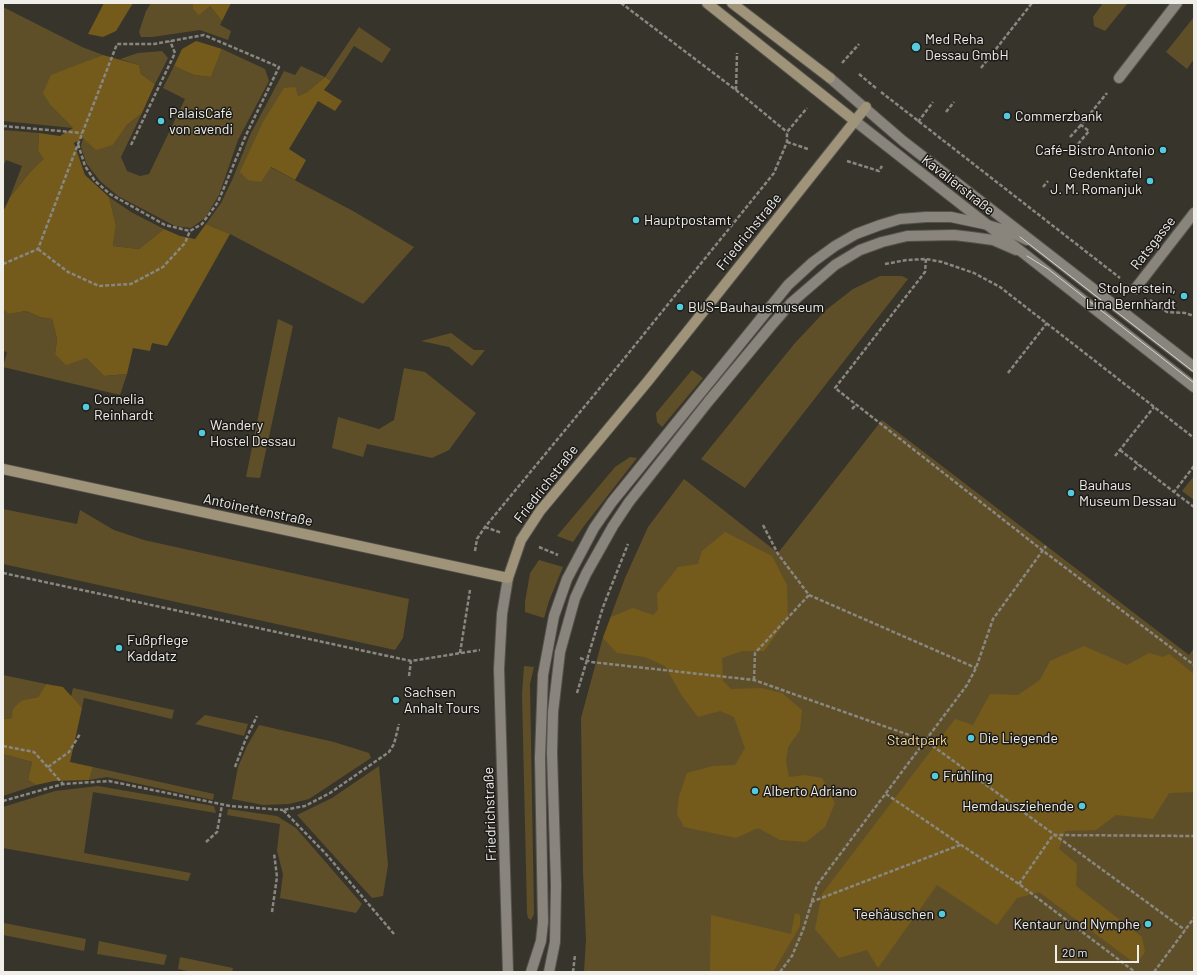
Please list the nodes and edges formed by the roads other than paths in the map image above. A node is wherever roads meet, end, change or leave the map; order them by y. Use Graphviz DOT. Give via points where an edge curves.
graph roads {
  1 [pos="707,3"];
  2 [pos="732,3"];
  3 [pos="1177,3"];
  4 [pos="830,78"];
  5 [pos="1119,78"];
  6 [pos="866,107"];
  7 [pos="855,121"];
  8 [pos="1194,214"];
  9 [pos="984,224"];
  10 [pos="1036,245"];
  11 [pos="1027,256"];
  12 [pos="1135,289"];
  13 [pos="1194,367"];
  14 [pos="1194,387"];
  15 [pos="3,469"];
  16 [pos="508,578"];
  17 [pos="508,972"];
  18 [pos="531,972"];
  19 [pos="549,972"];
  1 -- 7 [label="main road, Kavalierstraße"];
  2 -- 4 [label="main road, Kavalierstraße"];
  3 -- 5 [label="street"];
  4 -- 6 [label="street, Kavalierstraße"];
  6 -- 7 [label="main road, Friedrichstraße"];
  6 -- 10 [label="street, Kavalierstraße" via="903,141"];
  7 -- 9 [label="street, Kavalierstraße"];
  7 -- 16 [label="main road, Friedrichstraße" via="540,511 521,540"];
  8 -- 12 [label="street, Ratsgasse"];
  9 -- 10 [label="street"];
  9 -- 11 [label="street, Kavalierstraße"];
  9 -- 18 [label="street" via="951,217 900,220 856,234 813,262 788,286 612,502 594,528 567,579 554,616 543,675 540,758 543,922 541,941"];
  10 -- 13 [label="street, Kavalierstraße"];
  11 -- 14 [label="street, Kavalierstraße"];
  11 -- 19 [label="street" via="993,240 930,234 882,242 860,250 835,265 791,303 629,502 588,569 575,598 560,652 552,753 555,942"];
  15 -- 16 [label="main road, Antoinettenstraße"];
  16 -- 17 [label="street, Friedrichstraße" via="502,614 499,669"];
}
